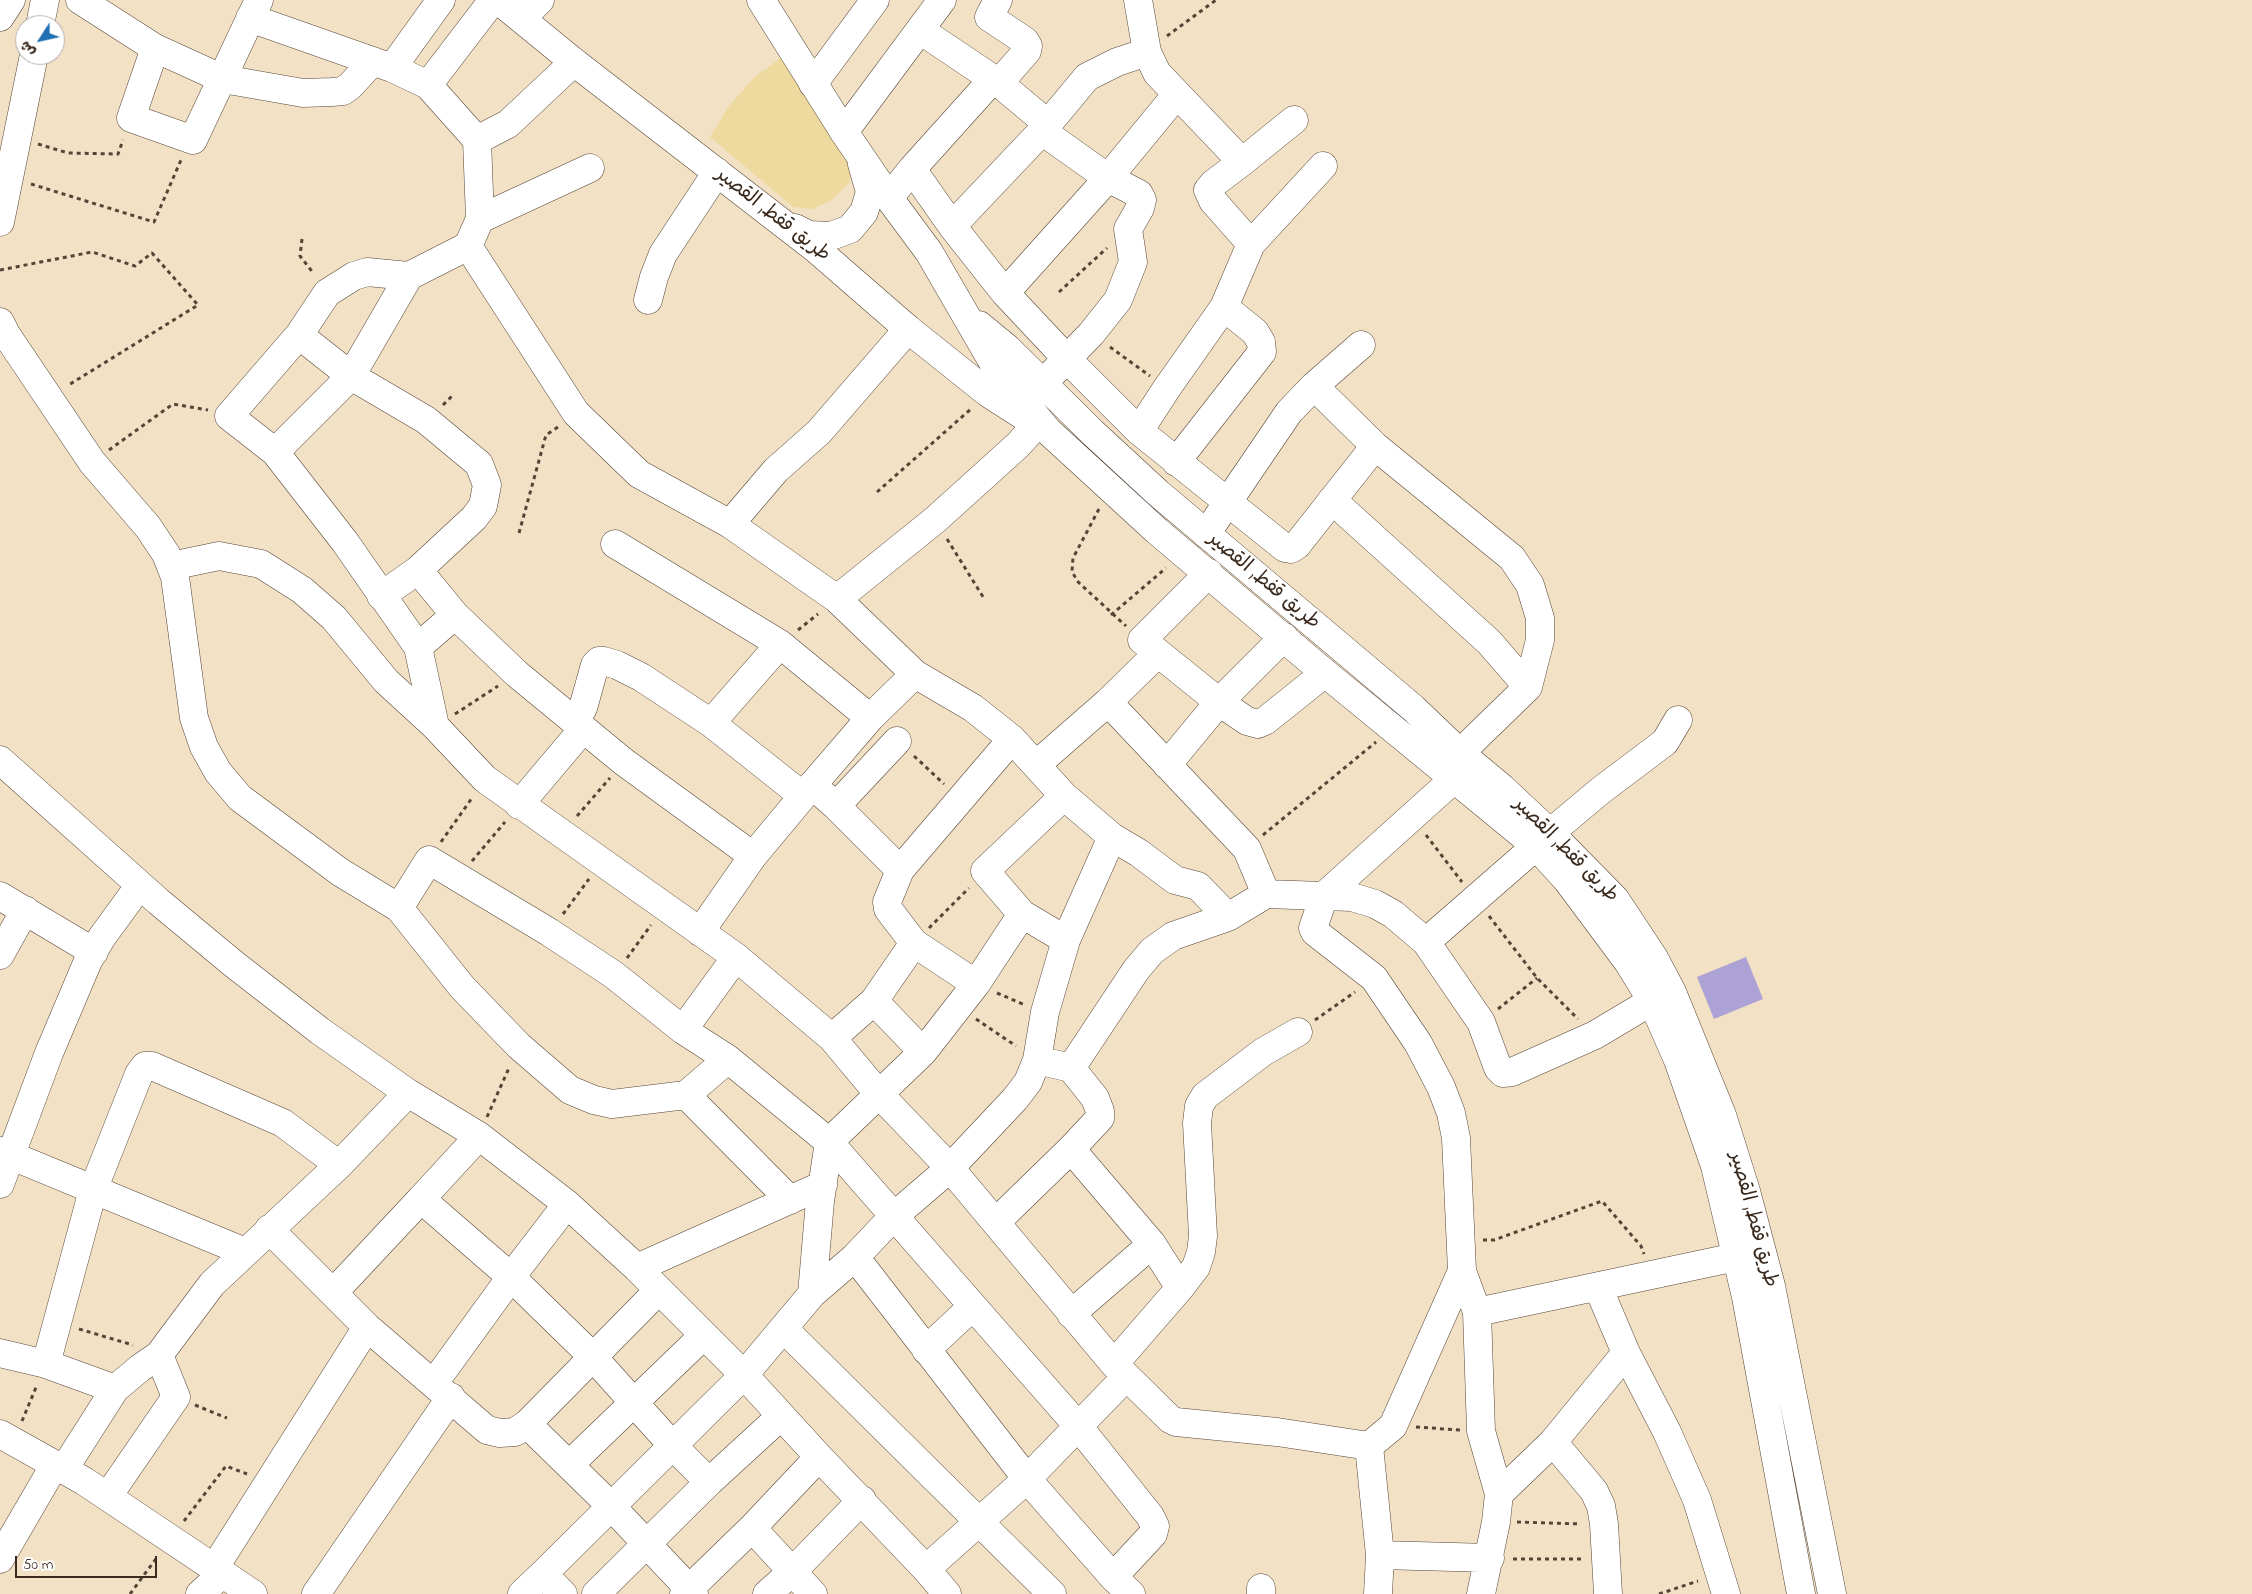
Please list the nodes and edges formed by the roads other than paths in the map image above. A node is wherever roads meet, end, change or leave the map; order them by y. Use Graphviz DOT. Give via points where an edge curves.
graph roads {
  1 [pos="11,0"];
  2 [pos="45,0"];
  3 [pos="83,0"];
  4 [pos="440,0"];
  5 [pos="493,0"];
  6 [pos="498,0"];
  7 [pos="875,0"];
  8 [pos="942,0"];
  9 [pos="998,0"];
  10 [pos="1138,0"];
  11 [pos="766,2"];
  12 [pos="254,9"];
  13 [pos="531,9"];
  14 [pos="42,15"];
  15 [pos="0,17"];
  16 [pos="920,30"];
  17 [pos="155,48"];
  18 [pos="1147,52"];
  19 [pos="574,62"];
  20 [pos="32,65"];
  21 [pos="382,65"];
  22 [pos="223,79"];
  23 [pos="996,81"];
  24 [pos="813,84"];
  25 [pos="428,85"];
  26 [pos="1176,94"];
  27 [pos="1294,120"];
  28 [pos="1045,128"];
  29 [pos="849,138"];
  30 [pos="476,140"];
  31 [pos="1242,162"];
  32 [pos="1323,166"];
  33 [pos="590,168"];
  34 [pos="912,169"];
  35 [pos="716,172"];
  36 [pos="1108,178"];
  37 [pos="889,198"];
  38 [pos="774,217"];
  39 [pos="480,219"];
  40 [pos="0,222"];
  41 [pos="952,226"];
  42 [pos="1251,244"];
  43 [pos="468,246"];
  44 [pos="409,276"];
  45 [pos="1005,293"];
  46 [pos="648,300"];
  47 [pos="1224,307"];
  48 [pos="968,317"];
  49 [pos="0,322"];
  50 [pos="908,330"];
  51 [pos="300,335"];
  52 [pos="1361,345"];
  53 [pos="1067,359"];
  54 [pos="351,376"];
  55 [pos="1042,384"];
  56 [pos="1314,386"];
  57 [pos="1042,428"];
  58 [pos="1139,431"];
  59 [pos="1375,446"];
  60 [pos="275,452"];
  61 [pos="1176,462"];
  62 [pos="1332,500"];
  63 [pos="1228,503"];
  64 [pos="730,524"];
  65 [pos="1206,534"];
  66 [pos="614,544"];
  67 [pos="171,566"];
  68 [pos="418,570"];
  69 [pos="1209,574"];
  70 [pos="382,596"];
  71 [pos="837,600"];
  72 [pos="455,615"];
  73 [pos="1284,637"];
  74 [pos="780,644"];
  75 [pos="418,647"];
  76 [pos="1158,653"];
  77 [pos="1325,673"];
  78 [pos="915,674"];
  79 [pos="1528,687"];
  80 [pos="1108,702"];
  81 [pos="1219,702"];
  82 [pos="870,718"];
  83 [pos="1678,720"];
  84 [pos="711,723"];
  85 [pos="578,725"];
  86 [pos="435,726"];
  87 [pos="1012,739"];
  88 [pos="898,741"];
  89 [pos="0,760"];
  90 [pos="1036,765"];
  91 [pos="1167,765"];
  92 [pos="1457,766"];
  93 [pos="808,791"];
  94 [pos="1064,796"];
  95 [pos="519,805"];
  96 [pos="836,806"];
  97 [pos="1112,837"];
  98 [pos="1543,839"];
  99 [pos="754,856"];
  100 [pos="900,870"];
  101 [pos="140,886"];
  102 [pos="1266,894"];
  103 [pos="0,896"];
  104 [pos="1324,896"];
  105 [pos="399,908"];
  106 [pos="24,910"];
  107 [pos="1022,914"];
  108 [pos="1228,917"];
  109 [pos="700,932"];
  110 [pos="1066,940"];
  111 [pos="1426,942"];
  112 [pos="914,943"];
  113 [pos="94,952"];
  114 [pos="0,955"];
  115 [pos="736,957"];
  116 [pos="976,984"];
  117 [pos="874,1001"];
  118 [pos="1652,1001"];
  119 [pos="683,1030"];
  120 [pos="1298,1032"];
  121 [pos="832,1038"];
  122 [pos="924,1052"];
  123 [pos="728,1059"];
  124 [pos="1037,1060"];
  125 [pos="1071,1068"];
  126 [pos="408,1093"];
  127 [pos="878,1093"];
  128 [pos="686,1095"];
  129 [pos="479,1136"];
  130 [pos="829,1142"];
  131 [pos="1071,1149"];
  132 [pos="5,1153"];
  133 [pos="339,1165"];
  134 [pos="950,1168"];
  135 [pos="0,1184"];
  136 [pos="823,1185"];
  137 [pos="93,1190"];
  138 [pos="421,1200"];
  139 [pos="790,1200"];
  140 [pos="567,1204"];
  141 [pos="893,1217"];
  142 [pos="996,1222"];
  143 [pos="269,1229"];
  144 [pos="1152,1244"];
  145 [pos="244,1252"];
  146 [pos="854,1257"];
  147 [pos="1736,1257"];
  148 [pos="636,1268"];
  149 [pos="1462,1271"];
  150 [pos="511,1277"];
  151 [pos="1598,1287"];
  152 [pos="1180,1288"];
  153 [pos="658,1291"];
  154 [pos="333,1293"];
  155 [pos="812,1294"];
  156 [pos="972,1307"];
  157 [pos="1477,1312"];
  158 [pos="1071,1314"];
  159 [pos="367,1327"];
  160 [pos="784,1329"];
  161 [pos="704,1335"];
  162 [pos="1782,1345"];
  163 [pos="1755,1349"];
  164 [pos="926,1350"];
  165 [pos="0,1353"];
  166 [pos="1626,1353"];
  167 [pos="159,1356"];
  168 [pos="592,1356"];
  169 [pos="46,1364"];
  170 [pos="1120,1370"];
  171 [pos="744,1376"];
  172 [pos="115,1389"];
  173 [pos="442,1390"];
  174 [pos="633,1402"];
  175 [pos="781,1416"];
  176 [pos="527,1424"];
  177 [pos="1078,1426"];
  178 [pos="6,1438"];
  179 [pos="1553,1442"];
  180 [pos="674,1446"];
  181 [pos="1369,1446"];
  182 [pos="819,1457"];
  183 [pos="569,1465"];
  184 [pos="59,1467"];
  185 [pos="1027,1479"];
  186 [pos="709,1482"];
  187 [pos="1499,1494"];
  188 [pos="108,1496"];
  189 [pos="862,1500"];
  190 [pos="610,1506"];
  191 [pos="979,1521"];
  192 [pos="752,1528"];
  193 [pos="648,1544"];
  194 [pos="1380,1555"];
  195 [pos="1490,1558"];
  196 [pos="0,1559"];
  197 [pos="219,1570"];
  198 [pos="792,1572"];
  199 [pos="543,1574"];
  200 [pos="1723,1584"];
  201 [pos="936,1585"];
  202 [pos="1122,1585"];
  203 [pos="689,1592"];
  204 [pos="200,1594"];
  205 [pos="253,1594"];
  206 [pos="316,1594"];
  207 [pos="522,1594"];
  208 [pos="563,1594"];
  209 [pos="596,1594"];
  210 [pos="767,1594"];
  211 [pos="813,1594"];
  212 [pos="1052,1594"];
  213 [pos="1378,1594"];
  214 [pos="1481,1594"];
  215 [pos="1608,1594"];
  216 [pos="1801,1594"];
  217 [pos="1832,1594"];
  1 -- 15 [label="street"];
  2 -- 14 [label="street"];
  3 -- 17 [label="street"];
  4 -- 21 [label="street"];
  5 -- 25 [label="street"];
  6 -- 13 [label="street, طريق قفط, القصير"];
  7 -- 24 [label="street"];
  8 -- 16 [label="street"];
  9 -- 23 [label="street" via="989,17 1025,41 1028,51"];
  10 -- 18 [label="street"];
  11 -- 24 [label="street, طريق قفط, القصير"];
  12 -- 21 [label="street"];
  12 -- 22 [label="street"];
  13 -- 19 [label="street, طريق قفط, القصير"];
  16 -- 23 [label="street"];
  16 -- 29 [label="street"];
  17 -- 22 [label="street"];
  17 -- 22 [label="street" via="131,118 192,140"];
  18 -- 26 [label="street" via="1157,73"];
  18 -- 28 [label="street" via="1087,77"];
  19 -- 30 [label="street" via="508,124"];
  19 -- 35 [label="street, طريق قفط, القصير"];
  20 -- 40 [label="street"];
  21 -- 22 [label="street" via="343,91 332,92 303,92"];
  21 -- 25 [label="street"];
  23 -- 28 [label="street"];
  23 -- 34 [label="street"];
  24 -- 29 [label="street, طريق قفط, القصير"];
  25 -- 30 [label="street"];
  26 -- 31 [label="street"];
  26 -- 36 [label="street"];
  27 -- 31 [label="street"];
  28 -- 36 [label="street"];
  28 -- 41 [label="street"];
  29 -- 37 [label="street, طريق قفط, القصير"];
  29 -- 38 [label="street" via="866,173 870,192 864,212 850,229 831,236 809,235"];
  30 -- 39 [label="street"];
  31 -- 42 [label="street" via="1208,190 1213,202"];
  32 -- 42 [label="street"];
  33 -- 39 [label="street"];
  34 -- 37 [label="street"];
  34 -- 41 [label="street"];
  35 -- 38 [label="street, طريق قفط, القصير"];
  35 -- 46 [label="street" via="663,254"];
  36 -- 45 [label="street"];
  36 -- 53 [label="street" via="1138,194 1142,200 1128,229 1133,262 1118,300"];
  37 -- 48 [label="street, طريق قفط, القصير" via="929,252"];
  38 -- 50 [label="street, طريق قفط, القصير" via="816,249"];
  39 -- 43 [label="street"];
  41 -- 45 [label="street"];
  42 -- 47 [label="street"];
  43 -- 44 [label="street"];
  43 -- 64 [label="street" via="576,413 639,474"];
  44 -- 51 [label="street" via="367,272 354,276 327,293"];
  44 -- 54 [label="street"];
  45 -- 53 [label="street"];
  47 -- 58 [label="street"];
  47 -- 61 [label="street" via="1255,332 1262,352"];
  48 -- 55 [label="street, طريق قفط, القصير" via="1007,348"];
  48 -- 57 [label="street, طريق قفط, القصير" via="998,371"];
  49 -- 67 [label="street" via="92,462 148,526"];
  50 -- 57 [label="street, طريق قفط, القصير" via="988,393"];
  50 -- 64 [label="street" via="820,432 776,470"];
  51 -- 54 [label="street"];
  51 -- 60 [label="street" via="229,416"];
  52 -- 56 [label="street"];
  53 -- 55 [label="street"];
  53 -- 58 [label="street"];
  54 -- 60 [label="street"];
  54 -- 68 [label="street" via="426,420 479,464 483,472 487,485 482,506 474,518"];
  55 -- 65 [label="street, طريق قفط, القصير"];
  56 -- 59 [label="street"];
  56 -- 63 [label="street" via="1290,412"];
  57 -- 69 [label="street, طريق قفط, القصير"];
  57 -- 71 [label="street"];
  58 -- 61 [label="street"];
  59 -- 62 [label="street"];
  59 -- 79 [label="street" via="1512,558 1530,585 1540,618 1540,640"];
  60 -- 70 [label="street" via="345,542"];
  61 -- 63 [label="street"];
  62 -- 63 [label="street" via="1291,549 1278,544"];
  62 -- 79 [label="street" via="1489,642"];
  63 -- 65 [label="street"];
  64 -- 71 [label="street"];
  65 -- 92 [label="street, طريق قفط, القصير" via="1413,708"];
  66 -- 74 [label="street"];
  67 -- 86 [label="street" via="219,556 261,564 302,590 334,618 386,681"];
  67 -- 105 [label="street" via="194,718 204,747 218,772 240,798 340,872"];
  68 -- 70 [label="street"];
  68 -- 72 [label="street"];
  69 -- 73 [label="street, طريق قفط, القصير"];
  69 -- 76 [label="street" via="1142,640"];
  70 -- 75 [label="street"];
  71 -- 78 [label="street"];
  72 -- 75 [label="street"];
  72 -- 85 [label="street" via="517,674"];
  73 -- 77 [label="street, طريق قفط, القصير"];
  73 -- 81 [label="street"];
  74 -- 82 [label="street"];
  74 -- 84 [label="street"];
  75 -- 86 [label="street"];
  76 -- 80 [label="street"];
  76 -- 81 [label="street"];
  77 -- 81 [label="street" via="1258,724"];
  77 -- 92 [label="street, طريق قفط, القصير" via="1392,728"];
  78 -- 82 [label="street"];
  78 -- 87 [label="street" via="973,708"];
  79 -- 92 [label="street"];
  80 -- 90 [label="street"];
  80 -- 91 [label="street"];
  81 -- 91 [label="street"];
  82 -- 93 [label="street"];
  83 -- 98 [label="street" via="1666,742"];
  84 -- 85 [label="street" via="641,677 617,665 599,661 595,665"];
  84 -- 93 [label="street"];
  85 -- 95 [label="street"];
  85 -- 99 [label="street"];
  86 -- 95 [label="street" via="485,779"];
  87 -- 90 [label="street"];
  87 -- 100 [label="street"];
  88 -- 96 [label="street"];
  89 -- 101 [label="street"];
  90 -- 94 [label="street"];
  91 -- 102 [label="street" via="1247,849"];
  92 -- 98 [label="street, طريق قفط, القصير"];
  92 -- 104 [label="street" via="1412,816"];
  93 -- 96 [label="street"];
  93 -- 99 [label="street"];
  94 -- 97 [label="street"];
  94 -- 107 [label="street" via="985,871"];
  95 -- 109 [label="street"];
  96 -- 100 [label="street"];
  97 -- 108 [label="street" via="1170,877 1198,886"];
  97 -- 110 [label="street"];
  98 -- 111 [label="street"];
  98 -- 118 [label="street, طريق قفط, القصير" via="1567,880 1628,962"];
  98 -- 162 [label="street, طريق قفط, القصير" via="1615,899 1672,992 1722,1115 1743,1182"];
  99 -- 109 [label="street"];
  100 -- 112 [label="street" via="887,902 888,909"];
  101 -- 113 [label="street"];
  101 -- 126 [label="street" via="320,1031"];
  102 -- 104 [label="street"];
  102 -- 108 [label="street"];
  103 -- 106 [label="street"];
  104 -- 111 [label="street" via="1352,897 1375,904 1393,914"];
  104 -- 149 [label="street" via="1313,931 1374,978 1418,1043 1451,1113 1456,1138"];
  105 -- 119 [label="street" via="429,860 614,975"];
  105 -- 128 [label="street" via="462,987 519,1046 570,1090 612,1104"];
  106 -- 113 [label="street"];
  106 -- 114 [label="street"];
  107 -- 110 [label="street"];
  107 -- 116 [label="street"];
  108 -- 125 [label="street" via="1173,936 1152,951"];
  109 -- 115 [label="street"];
  110 -- 124 [label="street" via="1044,1012"];
  111 -- 118 [label="street" via="1481,1022 1498,1068 1503,1073 1512,1072 1594,1035"];
  112 -- 116 [label="street"];
  112 -- 117 [label="street"];
  113 -- 132 [label="street"];
  115 -- 119 [label="street"];
  115 -- 121 [label="street"];
  116 -- 122 [label="street"];
  117 -- 121 [label="street"];
  117 -- 122 [label="street"];
  118 -- 147 [label="street, طريق قفط, القصير" via="1678,1060 1715,1166"];
  119 -- 123 [label="street"];
  120 -- 152 [label="street" via="1262,1052 1205,1096 1199,1106 1202,1252 1196,1267"];
  121 -- 127 [label="street"];
  122 -- 127 [label="street"];
  123 -- 128 [label="street"];
  123 -- 130 [label="street"];
  124 -- 125 [label="street"];
  124 -- 134 [label="street" via="1028,1082 1015,1099"];
  125 -- 131 [label="street" via="1095,1098 1100,1111 1100,1118"];
  126 -- 129 [label="street"];
  126 -- 133 [label="street"];
  127 -- 130 [label="street"];
  127 -- 134 [label="street"];
  128 -- 139 [label="street"];
  129 -- 138 [label="street"];
  129 -- 140 [label="street"];
  130 -- 136 [label="street"];
  130 -- 141 [label="street"];
  131 -- 142 [label="street"];
  131 -- 144 [label="street"];
  132 -- 135 [label="street"];
  132 -- 137 [label="street"];
  133 -- 137 [label="street" via="283,1123 152,1066 145,1066"];
  133 -- 143 [label="street"];
  134 -- 141 [label="street"];
  134 -- 142 [label="street"];
  136 -- 139 [label="street"];
  136 -- 155 [label="street"];
  137 -- 145 [label="street"];
  137 -- 169 [label="street"];
  138 -- 150 [label="street"];
  138 -- 154 [label="street"];
  139 -- 148 [label="street"];
  140 -- 148 [label="street"];
  140 -- 150 [label="street"];
  141 -- 146 [label="street"];
  141 -- 156 [label="street"];
  142 -- 158 [label="street"];
  143 -- 145 [label="street"];
  143 -- 154 [label="street"];
  144 -- 152 [label="street"];
  144 -- 158 [label="street"];
  145 -- 167 [label="street" via="212,1284"];
  146 -- 155 [label="street"];
  146 -- 164 [label="street"];
  147 -- 151 [label="street"];
  147 -- 163 [label="street, طريق قفط, القصير"];
  148 -- 153 [label="street"];
  149 -- 157 [label="street"];
  149 -- 181 [label="street" via="1393,1426"];
  150 -- 168 [label="street"];
  150 -- 173 [label="street"];
  151 -- 157 [label="street"];
  151 -- 166 [label="street"];
  152 -- 170 [label="street"];
  153 -- 161 [label="street"];
  153 -- 168 [label="street"];
  154 -- 159 [label="street"];
  155 -- 160 [label="street"];
  156 -- 164 [label="street"];
  156 -- 177 [label="street"];
  157 -- 187 [label="street" via="1481,1431"];
  158 -- 170 [label="street"];
  159 -- 173 [label="street"];
  159 -- 197 [label="street"];
  160 -- 171 [label="street"];
  160 -- 191 [label="street"];
  161 -- 171 [label="street"];
  161 -- 174 [label="street"];
  162 -- 163 [label="street"];
  162 -- 217 [label="street, طريق قفط, القصير"];
  163 -- 216 [label="street, طريق قفط, القصير"];
  164 -- 185 [label="street"];
  165 -- 169 [label="street"];
  166 -- 179 [label="street"];
  166 -- 200 [label="street" via="1667,1432 1697,1500"];
  167 -- 172 [label="street"];
  167 -- 188 [label="street" via="176,1397"];
  168 -- 174 [label="street"];
  168 -- 176 [label="street"];
  169 -- 172 [label="street"];
  170 -- 177 [label="street"];
  170 -- 181 [label="street" via="1176,1422 1278,1432"];
  171 -- 175 [label="street"];
  171 -- 180 [label="street"];
  172 -- 184 [label="street"];
  173 -- 176 [label="street" via="487,1430 515,1432"];
  173 -- 206 [label="street"];
  174 -- 180 [label="street"];
  174 -- 183 [label="street"];
  175 -- 182 [label="street"];
  175 -- 186 [label="street"];
  176 -- 183 [label="street"];
  177 -- 185 [label="street"];
  177 -- 202 [label="street" via="1155,1526"];
  178 -- 184 [label="street"];
  179 -- 187 [label="street"];
  179 -- 215 [label="street" via="1594,1491 1601,1506"];
  180 -- 186 [label="street"];
  180 -- 190 [label="street"];
  181 -- 194 [label="street"];
  182 -- 189 [label="street"];
  182 -- 192 [label="street"];
  183 -- 190 [label="street"];
  184 -- 188 [label="street"];
  184 -- 196 [label="street"];
  185 -- 191 [label="street"];
  185 -- 202 [label="street"];
  186 -- 193 [label="street"];
  187 -- 195 [label="street"];
  188 -- 197 [label="street"];
  189 -- 198 [label="street"];
  189 -- 201 [label="street"];
  190 -- 193 [label="street"];
  190 -- 199 [label="street"];
  191 -- 201 [label="street"];
  191 -- 212 [label="street"];
  192 -- 198 [label="street"];
  192 -- 203 [label="street"];
  193 -- 203 [label="street"];
  193 -- 209 [label="street"];
  194 -- 195 [label="street"];
  194 -- 213 [label="street"];
  195 -- 214 [label="street"];
  197 -- 204 [label="street"];
  197 -- 205 [label="street"];
  198 -- 210 [label="street"];
  198 -- 211 [label="street"];
  199 -- 207 [label="street"];
  199 -- 208 [label="street"];
}
